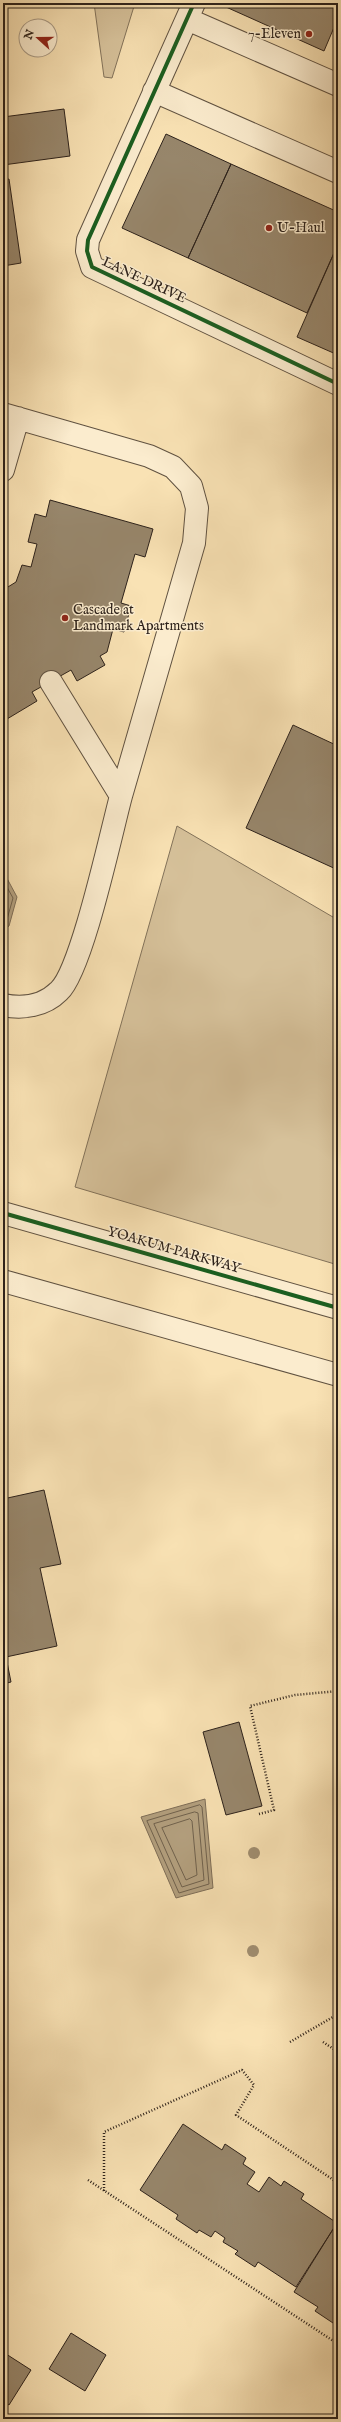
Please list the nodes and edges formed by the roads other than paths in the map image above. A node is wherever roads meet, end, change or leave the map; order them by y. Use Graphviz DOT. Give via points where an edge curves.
graph roads {
  1 [pos="190,11"];
  2 [pos="338,85"];
  3 [pos="154,91"];
  4 [pos="338,172"];
  5 [pos="338,384"];
  6 [pos="10,416"];
  7 [pos="3,470"];
  8 [pos="51,682"];
  9 [pos="121,796"];
  10 [pos="3,1005"];
  11 [pos="3,1213"];
  12 [pos="3,1281"];
  13 [pos="338,1308"];
  14 [pos="338,1376"];
  1 -- 2 [label="street"];
  1 -- 3 [label="street, LANE DRIVE"];
  3 -- 4 [label="street"];
  3 -- 5 [label="street, LANE DRIVE" via="88,240 87,251 92,267"];
  6 -- 7 [label="street"];
  6 -- 9 [label="street" via="149,456 173,467 191,486 197,508 194,543"];
  8 -- 9 [label="street"];
  9 -- 10 [label="street" via="82,941 60,991 26,1007"];
  11 -- 13 [label="street, YOAKUM PARKWAY"];
  12 -- 14 [label="street"];
}
